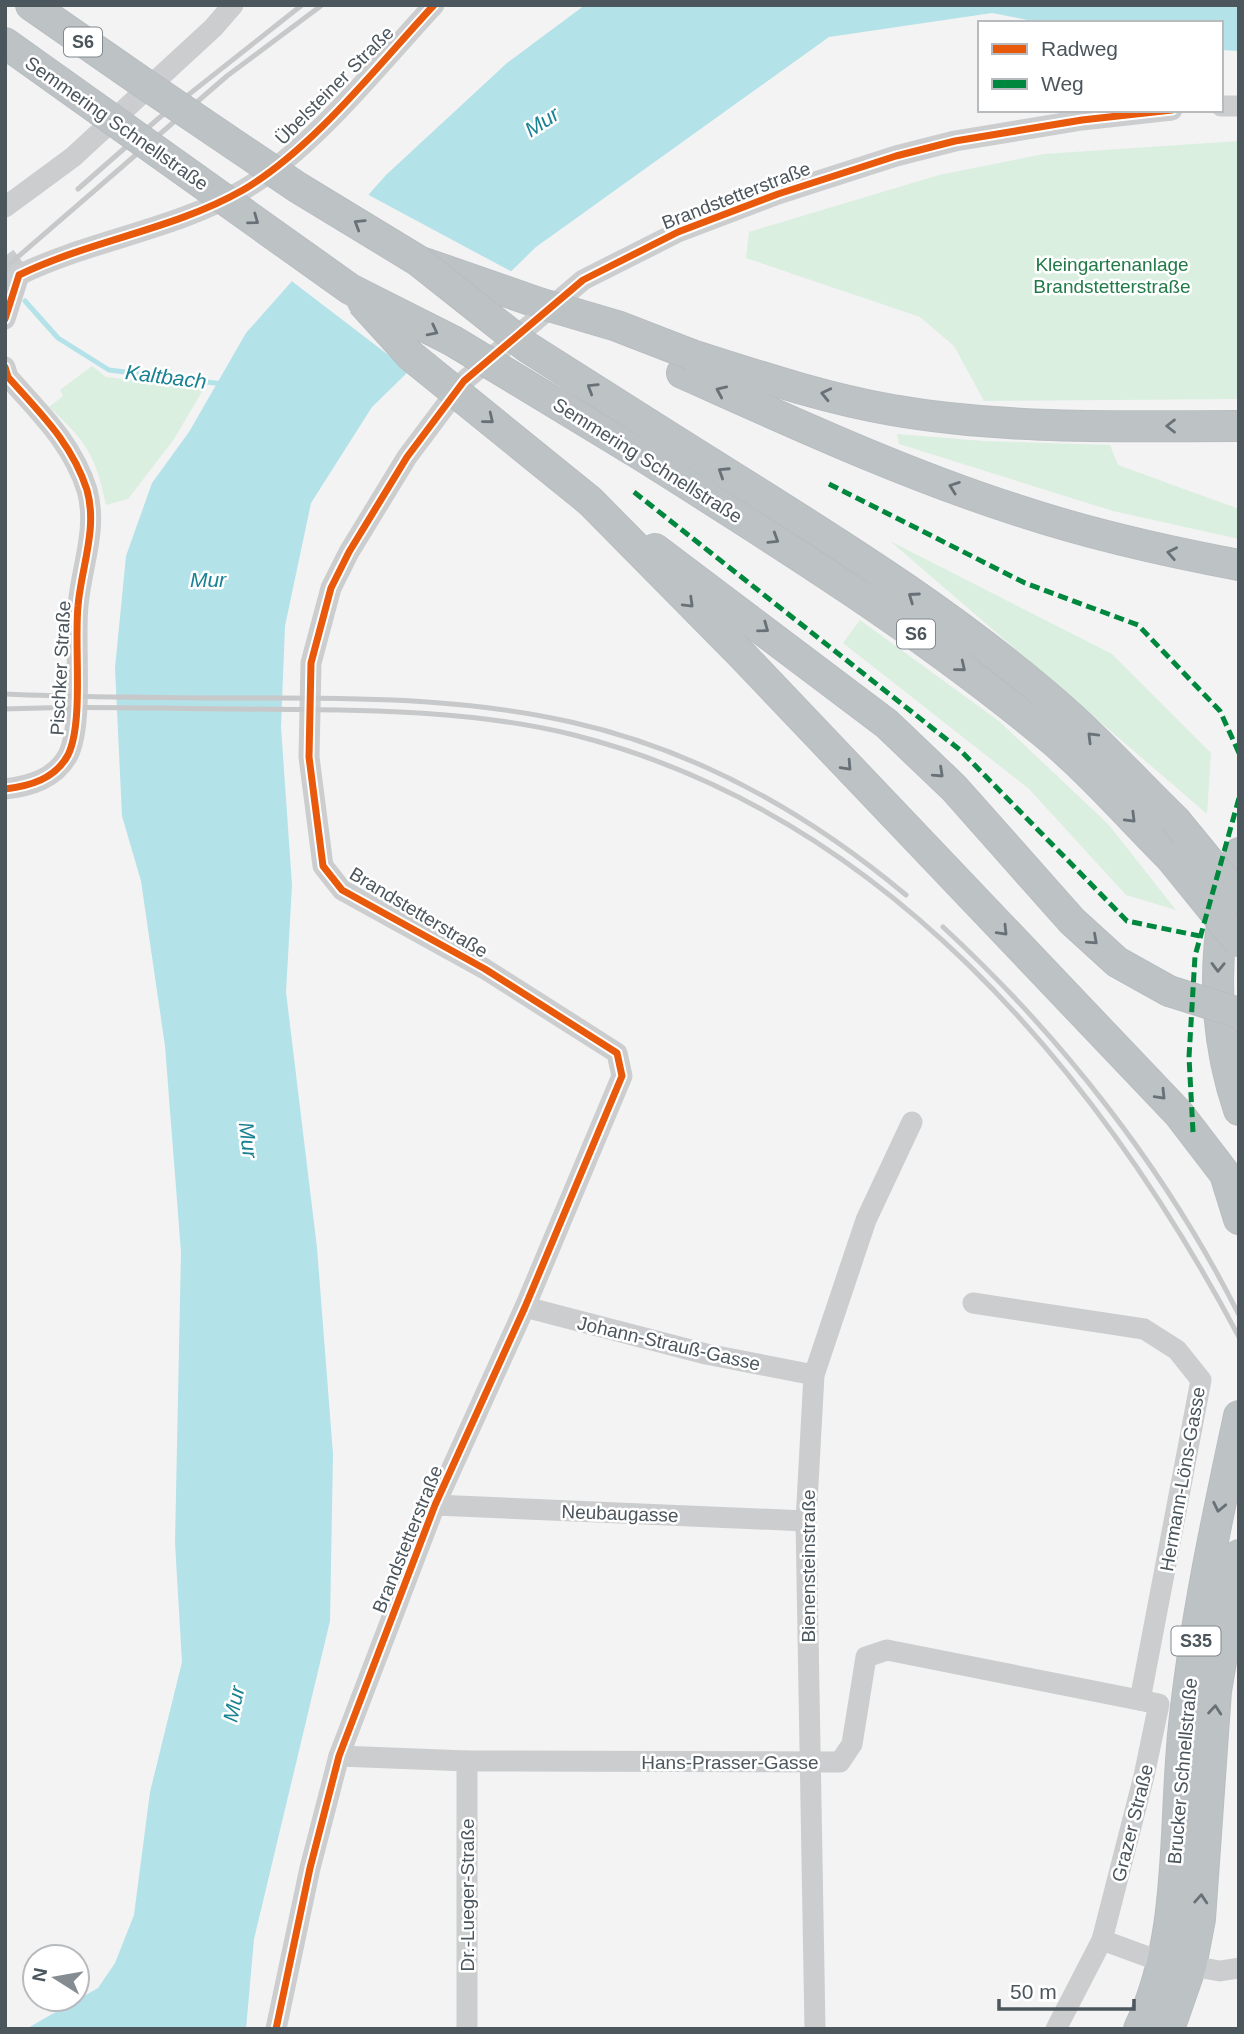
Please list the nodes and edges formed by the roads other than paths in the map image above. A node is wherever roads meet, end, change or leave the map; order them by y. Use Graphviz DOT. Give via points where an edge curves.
graph roads {
  1 [pos="30,5"];
  2 [pos="233,5"];
  3 [pos="434,5"];
  4 [pos="5,43"];
  5 [pos="1154,112"];
  6 [pos="5,207"];
  7 [pos="417,260"];
  8 [pos="350,289"];
  9 [pos="5,319"];
  10 [pos="687,364"];
  11 [pos="5,367"];
  12 [pos="1239,426"];
  13 [pos="590,501"];
  14 [pos="1239,565"];
  15 [pos="5,789"];
  16 [pos="1239,853"];
  17 [pos="1239,898"];
  18 [pos="1239,942"];
  19 [pos="1239,1013"];
  20 [pos="1239,1110"];
  21 [pos="912,1122"];
  22 [pos="1239,1219"];
  23 [pos="974,1303"];
  24 [pos="526,1307"];
  25 [pos="814,1375"];
  26 [pos="1239,1416"];
  27 [pos="435,1505"];
  28 [pos="806,1521"];
  29 [pos="1239,1555"];
  30 [pos="1149,1702"];
  31 [pos="339,1756"];
  32 [pos="467,1761"];
  33 [pos="810,1763"];
  34 [pos="1102,1941"];
  35 [pos="1177,1964"];
  36 [pos="1239,1968"];
  37 [pos="276,2029"];
  38 [pos="467,2029"];
  39 [pos="815,2029"];
  40 [pos="1056,2029"];
  41 [pos="1139,2029"];
  42 [pos="1169,2029"];
  7 -- 1 [label="highway, Semmering Schnellstraße / S6, one-way, bridge" via="297,187"];
  2 -- 6 [label="street" via="73,157"];
  3 -- 9 [label="street, Übelsteiner Straße" via="304,143 243,189 170,222 18,273"];
  4 -- 8 [label="highway, Semmering Schnellstraße / S6, one-way, bridge"];
  5 -- 24 [label="street, Brandstetterstraße" via="956,141 896,156 678,232 583,280 464,381 407,457 348,554 331,588 311,663 309,757 323,866 342,890 485,970 617,1053 622,1076"];
  7 -- 10 [label="highway, bridge" via="540,303 597,337"];
  17 -- 7 [label="highway, Semmering Schnellstraße / S6, one-way, bridge" via="1175,820 1073,718 966,633 839,545 527,347"];
  8 -- 13 [label="highway, one-way, bridge" via="411,356"];
  8 -- 18 [label="highway, Semmering Schnellstraße / S6, one-way, bridge" via="453,341 633,450 824,570 948,656 1051,739 1170,857"];
  12 -- 10 [label="highway, one-way" via="998,423 892,410"];
  14 -- 10 [label="highway, one-way" via="1149,548 1017,511 885,462"];
  11 -- 15 [label="street, Pischker Straße" via="8,377 59,433 77,462 88,493 91,535 78,605 71,747 52,774 33,784"];
  13 -- 19 [label="highway, one-way, bridge" via="887,724 954,788 1072,921 1118,962 1169,991"];
  13 -- 22 [label="highway, one-way" via="1179,1114 1225,1174"];
  16 -- 20 [label="highway, one-way" via="1224,896 1218,964 1220,1030"];
  21 -- 25 [label="street, Bienensteinstraße" via="866,1220"];
  23 -- 30 [label="street, Hermann-Löns-Gasse" via="1144,1329 1177,1350 1201,1380"];
  24 -- 25 [label="street, Johann-Strauß-Gasse" via="706,1354"];
  24 -- 27 [label="street, Brandstetterstraße"];
  25 -- 28 [label="street, Bienensteinstraße"];
  26 -- 35 [label="highway, Brucker Schnellstraße / S35, one-way" via="1188,1688 1171,1916"];
  27 -- 28 [label="street, Neubaugasse"];
  27 -- 31 [label="street, Brandstetterstraße"];
  28 -- 33 [label="street, Bienensteinstraße"];
  35 -- 29 [label="highway, Brucker Schnellstraße, one-way" via="1200,1919 1216,1691"];
  30 -- 33 [label="street, Hans-Prasser-Gasse" via="887,1650 866,1657 852,1744 840,1762"];
  30 -- 34 [label="street, Grazer Straße" via="1144,1776"];
  31 -- 32 [label="street, Hans-Prasser-Gasse"];
  31 -- 37 [label="street, Brandstetterstraße"];
  32 -- 33 [label="street, Hans-Prasser-Gasse"];
  32 -- 38 [label="street, Dr.-Lueger-Straße"];
  33 -- 39 [label="street, Bienensteinstraße"];
  34 -- 35 [label="street"];
  34 -- 40 [label="street, Grazer Straße"];
  35 -- 36 [label="street" via="1220,1971"];
  35 -- 41 [label="highway"];
  35 -- 42 [label="highway"];
}
